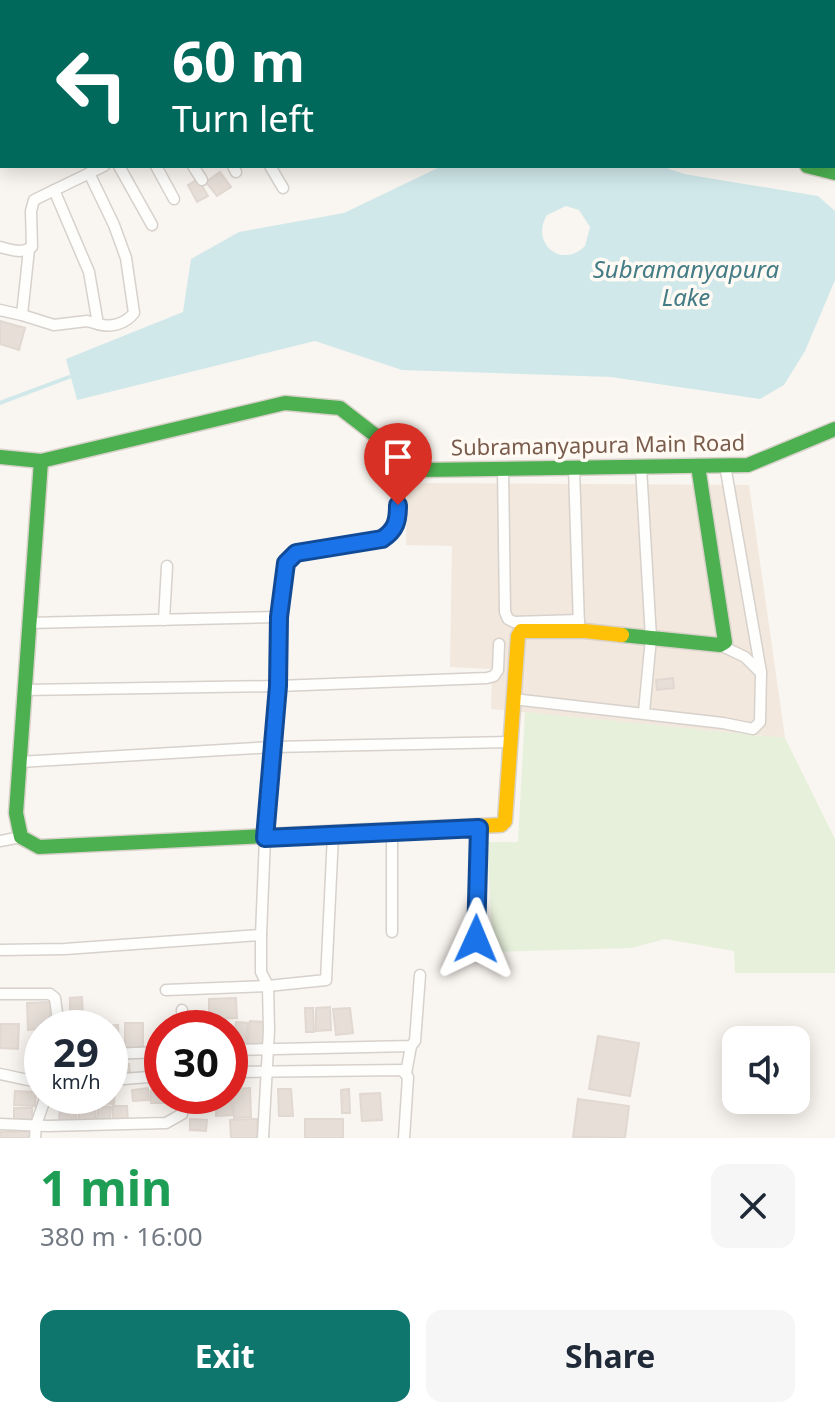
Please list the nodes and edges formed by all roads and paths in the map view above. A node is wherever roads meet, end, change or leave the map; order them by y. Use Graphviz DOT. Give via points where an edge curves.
graph roads {
  1 [pos="100,168"];
  2 [pos="120,168"];
  3 [pos="157,168"];
  4 [pos="194,168"];
  5 [pos="271,168"];
  6 [pos="815,168"];
  7 [pos="89,173"];
  8 [pos="835,173"];
  9 [pos="202,180"];
  10 [pos="283,188"];
  11 [pos="54,190"];
  12 [pos="174,199"];
  13 [pos="152,225"];
  14 [pos="0,247"];
  15 [pos="29,249"];
  16 [pos="0,310"];
  17 [pos="22,315"];
  18 [pos="98,324"];
  19 [pos="835,429"];
  20 [pos="0,457"];
  21 [pos="41,461"];
  22 [pos="725,465"];
  23 [pos="698,466"];
  24 [pos="641,467"];
  25 [pos="574,468"];
  26 [pos="503,469"];
  27 [pos="420,470"];
  28 [pos="167,566"];
  29 [pos="279,617"];
  30 [pos="164,620"];
  31 [pos="29,623"];
  32 [pos="579,626"];
  33 [pos="651,638"];
  34 [pos="499,644"];
  35 [pos="720,645"];
  36 [pos="761,673"];
  37 [pos="278,686"];
  38 [pos="24,690"];
  39 [pos="513,699"];
  40 [pos="644,712"];
  41 [pos="511,742"];
  42 [pos="273,747"];
  43 [pos="19,762"];
  44 [pos="479,828"];
  45 [pos="392,832"];
  46 [pos="333,835"];
  47 [pos="21,837"];
  48 [pos="265,838"];
  49 [pos="0,841"];
  50 [pos="392,932"];
  51 [pos="261,935"];
  52 [pos="476,939"];
  53 [pos="0,950"];
  54 [pos="420,975"];
  55 [pos="268,986"];
  56 [pos="166,990"];
  57 [pos="0,994"];
  58 [pos="57,1010"];
  59 [pos="411,1046"];
  60 [pos="248,1050"];
  61 [pos="267,1050"];
  62 [pos="266,1071"];
  63 [pos="248,1072"];
  64 [pos="406,1073"];
  65 [pos="0,1074"];
  66 [pos="24,1079"];
  67 [pos="40,1114"];
  68 [pos="182,1114"];
  69 [pos="0,1124"];
  70 [pos="36,1125"];
  71 [pos="35,1138"];
  72 [pos="263,1138"];
  73 [pos="404,1138"];
  1 -- 7 [label="street"];
  2 -- 13 [label="street"];
  3 -- 12 [label="street"];
  4 -- 9 [label="street"];
  5 -- 10 [label="street"];
  6 -- 8 [label="street"];
  7 -- 11 [label="street"];
  7 -- 18 [label="street" via="126,258 134,313 117,325"];
  11 -- 15 [label="street" via="34,200"];
  11 -- 18 [label="street" via="89,272"];
  14 -- 15 [label="street"];
  15 -- 17 [label="street"];
  16 -- 17 [label="street"];
  17 -- 18 [label="street" via="54,325"];
  19 -- 22 [label="street, Subramanyapura Main Road" via="748,465"];
  20 -- 21 [label="street, Subramanyapura Main Road"];
  21 -- 27 [label="street, Subramanyapura Main Road" via="285,403 340,408"];
  21 -- 31 [label="street"];
  22 -- 23 [label="street, Subramanyapura Main Road"];
  22 -- 36 [label="street"];
  23 -- 24 [label="street, Subramanyapura Main Road"];
  23 -- 35 [label="street" via="726,637"];
  24 -- 25 [label="street, Subramanyapura Main Road"];
  24 -- 33 [label="street"];
  25 -- 26 [label="street, Subramanyapura Main Road"];
  25 -- 32 [label="street"];
  26 -- 27 [label="street, Subramanyapura Main Road"];
  26 -- 32 [label="street" via="508,619"];
  27 -- 29 [label="street" via="403,478 398,522 391,533 382,539 296,553 286,563"];
  28 -- 30 [label="street"];
  29 -- 30 [label="street"];
  29 -- 37 [label="street"];
  30 -- 31 [label="street"];
  31 -- 38 [label="street"];
  32 -- 33 [label="street"];
  32 -- 39 [label="street" via="521,631"];
  33 -- 35 [label="street"];
  33 -- 40 [label="street"];
  34 -- 37 [label="street" via="498,670 487,678"];
  35 -- 36 [label="street" via="745,657"];
  36 -- 40 [label="street" via="760,722 753,729"];
  37 -- 38 [label="street"];
  37 -- 42 [label="street"];
  38 -- 43 [label="street"];
  39 -- 40 [label="street"];
  39 -- 41 [label="street"];
  41 -- 42 [label="street"];
  41 -- 44 [label="street" via="505,821"];
  42 -- 43 [label="street"];
  42 -- 48 [label="street"];
  43 -- 47 [label="street" via="16,813"];
  44 -- 45 [label="street"];
  44 -- 52 [label="street"];
  45 -- 46 [label="street"];
  45 -- 50 [label="street"];
  46 -- 48 [label="street"];
  46 -- 55 [label="street" via="326,980"];
  47 -- 48 [label="street" via="39,847"];
  47 -- 49 [label="street"];
  48 -- 51 [label="street"];
  51 -- 53 [label="street"];
  51 -- 55 [label="street" via="261,972"];
  54 -- 59 [label="street"];
  55 -- 56 [label="street"];
  55 -- 61 [label="street"];
  57 -- 58 [label="street" via="50,994"];
  59 -- 61 [label="street"];
  59 -- 64 [label="street"];
  60 -- 61 [label="street"];
  61 -- 62 [label="street"];
  62 -- 63 [label="street"];
  62 -- 64 [label="street"];
  62 -- 72 [label="street"];
  64 -- 73 [label="street"];
  65 -- 66 [label="street"];
  67 -- 70 [label="street"];
  68 -- 70 [label="street" via="166,1123"];
  69 -- 70 [label="street"];
  70 -- 71 [label="street"];
}
